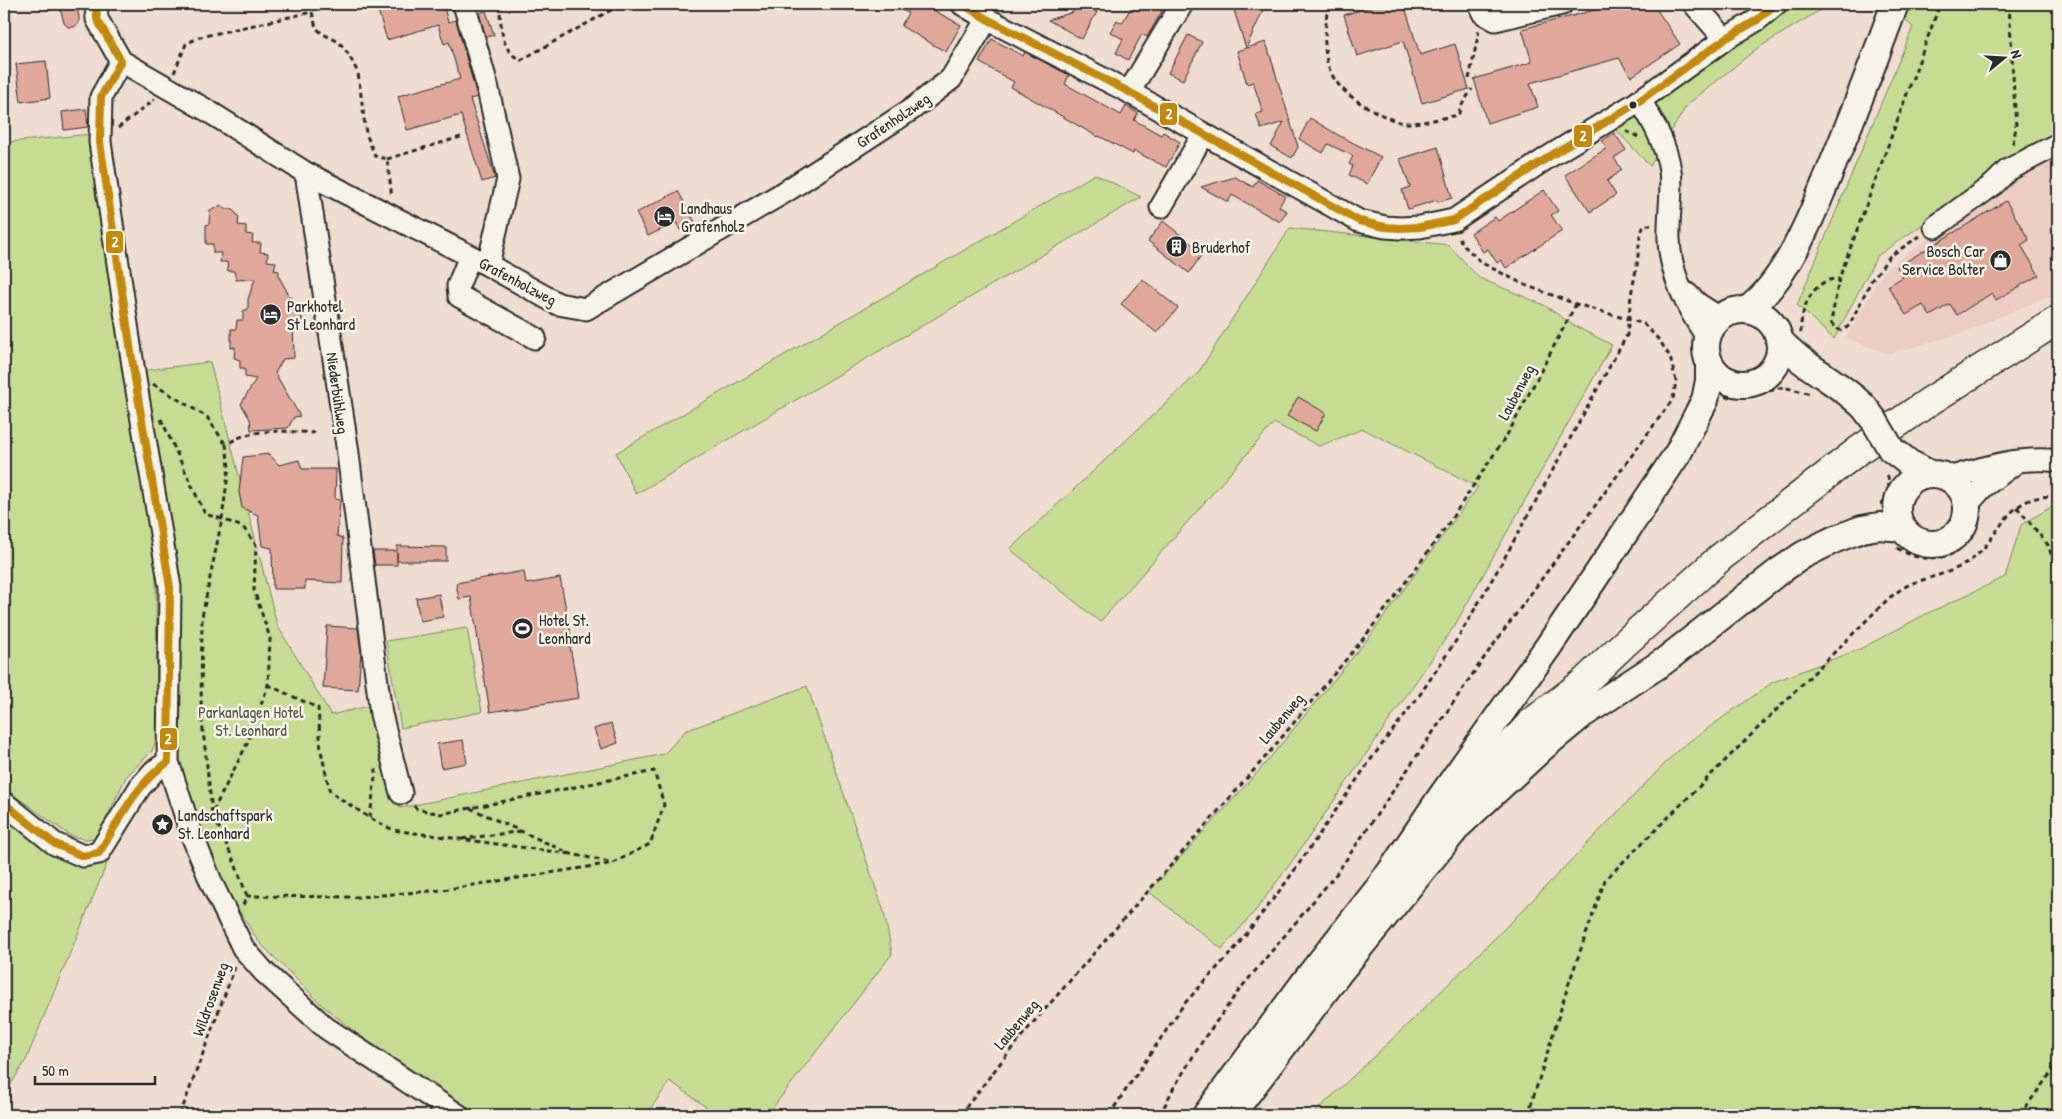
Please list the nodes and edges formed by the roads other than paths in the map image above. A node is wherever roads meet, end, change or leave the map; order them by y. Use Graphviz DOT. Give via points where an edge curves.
graph roads {
  1 [pos="96,4"];
  2 [pos="464,4"];
  3 [pos="962,4"];
  4 [pos="1182,4"];
  5 [pos="1562,4"];
  6 [pos="1694,4"];
  7 [pos="1776,4"];
  8 [pos="1895,4"];
  9 [pos="1481,8"];
  10 [pos="987,19"];
  11 [pos="1726,39"];
  12 [pos="121,61"];
  13 [pos="1129,92"];
  14 [pos="1640,100"];
  15 [pos="1203,135"];
  16 [pos="2058,144"];
  17 [pos="306,173"];
  18 [pos="1161,207"];
  19 [pos="1935,227"];
  20 [pos="479,260"];
  21 [pos="1787,263"];
  22 [pos="1747,310"];
  23 [pos="2058,320"];
  24 [pos="1784,332"];
  25 [pos="535,338"];
  26 [pos="1712,339"];
  27 [pos="1768,374"];
  28 [pos="1833,382"];
  29 [pos="1888,459"];
  30 [pos="2017,461"];
  31 [pos="2058,461"];
  32 [pos="1940,476"];
  33 [pos="1901,493"];
  34 [pos="1974,509"];
  35 [pos="1891,527"];
  36 [pos="1584,682"];
  37 [pos="168,762"];
  38 [pos="401,793"];
  39 [pos="4,803"];
  40 [pos="1459,825"];
  41 [pos="1385,880"];
  42 [pos="458,1115"];
  43 [pos="1206,1115"];
  44 [pos="1232,1115"];
  1 -- 12 [label="street" via="98,19"];
  2 -- 20 [label="street" via="487,85 508,179"];
  3 -- 10 [label="street"];
  4 -- 13 [label="street"];
  5 -- 9 [label="street" via="1495,20"];
  6 -- 11 [label="street"];
  7 -- 11 [label="street"];
  8 -- 21 [label="main road" via="1862,96 1810,219"];
  10 -- 13 [label="street"];
  10 -- 20 [label="street, Grafenholzweg" via="951,79 912,109 788,190 586,309 558,304"];
  11 -- 14 [label="street"];
  12 -- 17 [label="street, Grafenholzweg"];
  12 -- 37 [label="street" via="101,97 100,142 170,587"];
  13 -- 15 [label="street"];
  14 -- 15 [label="street" via="1454,220 1400,228 1359,221"];
  14 -- 26 [label="street" via="1662,141 1670,169 1669,240 1673,270 1679,286 1698,304"];
  15 -- 18 [label="street"];
  16 -- 19 [label="street" via="2008,170"];
  17 -- 20 [label="street, Grafenholzweg"];
  17 -- 38 [label="street, Niederbühlweg" via="381,714"];
  20 -- 25 [label="street" via="458,286 459,296"];
  21 -- 22 [label="main road" via="1760,300"];
  21 -- 24 [label="main road" via="1775,296"];
  22 -- 24 [label="main road" via="1764,317"];
  22 -- 26 [label="main road" via="1732,312"];
  23 -- 36 [label="highway" via="1930,401 1788,504 1674,598"];
  24 -- 27 [label="main road" via="1778,358"];
  24 -- 28 [label="main road" via="1788,350"];
  26 -- 27 [label="main road" via="1719,375 1735,383 1752,382"];
  26 -- 41 [label="main road" via="1704,400 1678,452 1548,648"];
  27 -- 28 [label="main road"];
  28 -- 29 [label="main road, bridge" via="1864,407 1874,420"];
  29 -- 32 [label="main road" via="1909,463"];
  29 -- 33 [label="main road"];
  30 -- 31 [label="street"];
  30 -- 32 [label="street"];
  30 -- 34 [label="street" via="1983,487"];
  32 -- 33 [label="main road" via="1913,480"];
  32 -- 34 [label="main road" via="1962,489"];
  33 -- 35 [label="main road"];
  34 -- 35 [label="main road" via="1961,530 1940,544 1923,543"];
  35 -- 40 [label="main road" via="1833,540 1778,572 1663,662 1583,714"];
  36 -- 40 [label="highway" via="1546,731"];
  36 -- 41 [label="highway" via="1532,722"];
  37 -- 39 [label="street" via="154,770 140,787 99,853 83,856 55,844"];
  37 -- 42 [label="street" via="191,834 243,948 264,972 326,1028"];
  40 -- 44 [label="main road" via="1341,970"];
  41 -- 43 [label="main road" via="1298,990"];
}
